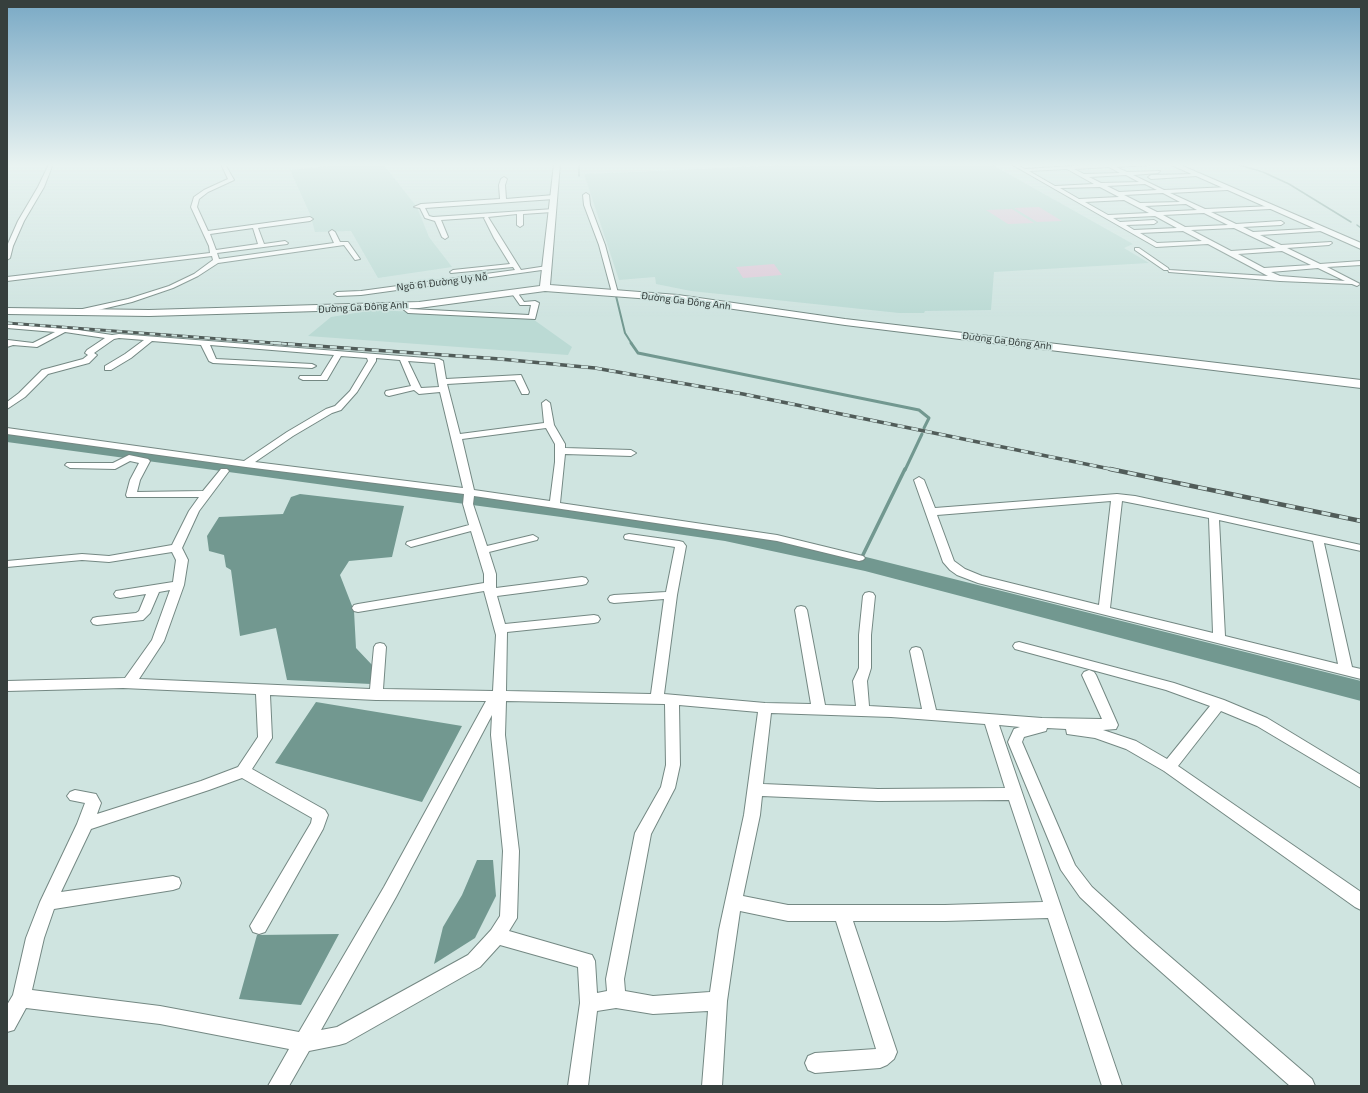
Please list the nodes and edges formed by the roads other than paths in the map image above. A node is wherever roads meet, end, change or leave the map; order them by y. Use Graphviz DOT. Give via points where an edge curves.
graph roads {
  1 [pos="25,215"];
  2 [pos="197,215"];
  3 [pos="426,215"];
  4 [pos="478,215"];
  5 [pos="520,215"];
  6 [pos="552,215"];
  7 [pos="592,215"];
  8 [pos="1103,215"];
  9 [pos="1140,215"];
  10 [pos="1159,215"];
  11 [pos="1213,215"];
  12 [pos="1289,215"];
  13 [pos="1107,217"];
  14 [pos="437,218"];
  15 [pos="487,218"];
  16 [pos="310,219"];
  17 [pos="1168,220"];
  18 [pos="1281,223"];
  19 [pos="520,224"];
  20 [pos="1119,224"];
  21 [pos="255,226"];
  22 [pos="1235,226"];
  23 [pos="1185,229"];
  24 [pos="1322,229"];
  25 [pos="332,232"];
  26 [pos="1133,232"];
  27 [pos="205,233"];
  28 [pos="1252,234"];
  29 [pos="446,237"];
  30 [pos="1209,242"];
  31 [pos="285,243"];
  32 [pos="1329,243"];
  33 [pos="338,244"];
  34 [pos="1156,245"];
  35 [pos="262,246"];
  36 [pos="1361,246"];
  37 [pos="1282,248"];
  38 [pos="213,253"];
  39 [pos="1230,253"];
  40 [pos="7,258"];
  41 [pos="357,259"];
  42 [pos="216,261"];
  43 [pos="1361,263"];
  44 [pos="515,265"];
  45 [pos="1320,266"];
  46 [pos="547,268"];
  47 [pos="1264,270"];
  48 [pos="453,272"];
  49 [pos="519,272"];
  50 [pos="7,279"];
  51 [pos="1280,279"];
  52 [pos="1360,282"];
  53 [pos="545,288"];
  54 [pos="517,292"];
  55 [pos="615,293"];
  56 [pos="337,294"];
  57 [pos="402,305"];
  58 [pos="7,311"];
  59 [pos="80,313"];
  60 [pos="7,326"];
  61 [pos="65,330"];
  62 [pos="112,337"];
  63 [pos="150,339"];
  64 [pos="205,344"];
  65 [pos="7,345"];
  66 [pos="339,353"];
  67 [pos="371,355"];
  68 [pos="403,358"];
  69 [pos="108,368"];
  70 [pos="1361,384"];
  71 [pos="442,385"];
  72 [pos="416,387"];
  73 [pos="525,392"];
  74 [pos="389,393"];
  75 [pos="546,403"];
  76 [pos="7,406"];
  77 [pos="549,425"];
  78 [pos="7,431"];
  79 [pos="457,437"];
  80 [pos="560,451"];
  81 [pos="631,453"];
  82 [pos="70,464"];
  83 [pos="246,464"];
  84 [pos="224,471"];
  85 [pos="919,480"];
  86 [pos="206,494"];
  87 [pos="469,497"];
  88 [pos="1117,497"];
  89 [pos="555,505"];
  90 [pos="930,512"];
  91 [pos="1214,516"];
  92 [pos="475,528"];
  93 [pos="629,537"];
  94 [pos="532,538"];
  95 [pos="1318,539"];
  96 [pos="411,544"];
  97 [pos="176,548"];
  98 [pos="1361,548"];
  99 [pos="482,550"];
  100 [pos="859,558"];
  101 [pos="7,564"];
  102 [pos="582,582"];
  103 [pos="178,585"];
  104 [pos="154,589"];
  105 [pos="490,590"];
  106 [pos="120,594"];
  107 [pos="672,594"];
  108 [pos="869,596"];
  109 [pos="614,599"];
  110 [pos="358,608"];
  111 [pos="801,610"];
  112 [pos="1104,610"];
  113 [pos="594,619"];
  114 [pos="97,621"];
  115 [pos="500,629"];
  116 [pos="1219,638"];
  117 [pos="1019,646"];
  118 [pos="380,647"];
  119 [pos="916,651"];
  120 [pos="1346,670"];
  121 [pos="1361,674"];
  122 [pos="1089,675"];
  123 [pos="129,683"];
  124 [pos="7,686"];
  125 [pos="263,690"];
  126 [pos="376,695"];
  127 [pos="497,696"];
  128 [pos="664,699"];
  129 [pos="1220,704"];
  130 [pos="765,708"];
  131 [pos="819,710"];
  132 [pos="863,711"];
  133 [pos="930,715"];
  134 [pos="990,719"];
  135 [pos="1169,767"];
  136 [pos="243,771"];
  137 [pos="1361,782"];
  138 [pos="755,790"];
  139 [pos="1015,794"];
  140 [pos="76,796"];
  141 [pos="85,824"];
  142 [pos="173,883"];
  143 [pos="48,902"];
  144 [pos="734,902"];
  145 [pos="1361,902"];
  146 [pos="1054,910"];
  147 [pos="842,914"];
  148 [pos="259,926"];
  149 [pos="497,936"];
  150 [pos="21,998"];
  151 [pos="616,999"];
  152 [pos="718,1002"];
  153 [pos="589,1003"];
  154 [pos="7,1023"];
  155 [pos="304,1042"];
  156 [pos="815,1063"];
  157 [pos="278,1086"];
  158 [pos="578,1086"];
  159 [pos="712,1086"];
  160 [pos="1112,1086"];
  161 [pos="1305,1086"];
  1 -- 40 [label="street"];
  2 -- 27 [label="street"];
  3 -- 14 [label="street"];
  4 -- 14 [label="street"];
  5 -- 19 [label="street"];
  6 -- 46 [label="street"];
  7 -- 55 [label="street"];
  8 -- 13 [label="street"];
  9 -- 13 [label="street"];
  10 -- 17 [label="street"];
  11 -- 22 [label="street"];
  12 -- 24 [label="street"];
  13 -- 20 [label="street"];
  14 -- 29 [label="street"];
  15 -- 44 [label="street"];
  16 -- 21 [label="street"];
  17 -- 20 [label="street"];
  17 -- 23 [label="street"];
  18 -- 22 [label="street"];
  20 -- 26 [label="street"];
  21 -- 27 [label="street"];
  21 -- 35 [label="street"];
  22 -- 23 [label="street"];
  22 -- 28 [label="street"];
  23 -- 26 [label="street"];
  23 -- 30 [label="street"];
  24 -- 28 [label="street"];
  24 -- 36 [label="street"];
  25 -- 33 [label="street"];
  26 -- 34 [label="street"];
  27 -- 38 [label="street"];
  28 -- 37 [label="street"];
  30 -- 34 [label="street"];
  30 -- 39 [label="street"];
  31 -- 35 [label="street"];
  32 -- 37 [label="street"];
  33 -- 41 [label="street" via="346,243"];
  33 -- 42 [label="street"];
  34 -- 51 [label="street" via="1158,246 1137,249 1169,270"];
  35 -- 38 [label="street"];
  37 -- 39 [label="street"];
  37 -- 45 [label="street"];
  38 -- 42 [label="street"];
  38 -- 50 [label="street"];
  39 -- 47 [label="street"];
  42 -- 59 [label="street" via="189,279 165,290"];
  43 -- 45 [label="street"];
  44 -- 48 [label="street"];
  44 -- 49 [label="street"];
  45 -- 47 [label="street"];
  45 -- 52 [label="street" via="1347,279"];
  46 -- 49 [label="street, Ngõ 61 Đường Uy Nỗ"];
  46 -- 53 [label="street"];
  47 -- 51 [label="street"];
  49 -- 56 [label="street, Ngõ 61 Đường Uy Nỗ"];
  51 -- 52 [label="street"];
  53 -- 54 [label="street, Đường Ga Đông Anh"];
  53 -- 55 [label="street, Đường Ga Đông Anh"];
  54 -- 57 [label="street, Đường Ga Đông Anh"];
  54 -- 57 [label="street" via="516,295 522,304 535,303 532,317 408,311"];
  55 -- 70 [label="street, Đường Ga Đông Anh" via="678,298 845,322"];
  57 -- 59 [label="street, Đường Ga Đông Anh" via="168,313"];
  58 -- 59 [label="street, Đường Ga Đông Anh"];
  60 -- 61 [label="street"];
  61 -- 62 [label="street"];
  61 -- 65 [label="street" via="34,345 11,342"];
  62 -- 63 [label="street"];
  62 -- 76 [label="street" via="89,353 92,355 86,361 44,372 19,398"];
  63 -- 64 [label="street"];
  63 -- 69 [label="street"];
  64 -- 66 [label="street"];
  64 -- 66 [label="street" via="213,361 312,366 303,378 324,378"];
  66 -- 67 [label="street"];
  67 -- 68 [label="street"];
  67 -- 83 [label="street" via="372,361 353,392 338,408 290,434"];
  68 -- 71 [label="street" via="439,361"];
  68 -- 72 [label="street"];
  71 -- 72 [label="street" via="419,391"];
  71 -- 73 [label="street" via="518,377"];
  71 -- 79 [label="street"];
  72 -- 74 [label="street"];
  75 -- 77 [label="street"];
  77 -- 79 [label="street" via="512,432"];
  77 -- 80 [label="street" via="560,444"];
  78 -- 83 [label="street"];
  79 -- 87 [label="street"];
  80 -- 81 [label="street"];
  80 -- 89 [label="street"];
  82 -- 86 [label="street" via="115,466 129,458 145,461 135,480 131,495"];
  83 -- 87 [label="street"];
  84 -- 86 [label="street"];
  85 -- 90 [label="street"];
  86 -- 97 [label="street" via="194,511"];
  87 -- 89 [label="street"];
  87 -- 92 [label="street"];
  88 -- 90 [label="street"];
  88 -- 91 [label="street"];
  88 -- 112 [label="street"];
  89 -- 100 [label="street" via="777,538"];
  90 -- 112 [label="street" via="949,562 954,568 978,579"];
  91 -- 95 [label="street"];
  91 -- 116 [label="street"];
  92 -- 96 [label="street"];
  92 -- 99 [label="street"];
  93 -- 107 [label="street" via="682,546"];
  94 -- 99 [label="street"];
  95 -- 98 [label="street"];
  95 -- 120 [label="street"];
  97 -- 101 [label="street" via="108,559 82,557"];
  97 -- 103 [label="street" via="182,560"];
  99 -- 105 [label="street" via="490,574"];
  102 -- 105 [label="street"];
  103 -- 104 [label="street"];
  103 -- 123 [label="street" via="158,641"];
  104 -- 106 [label="street"];
  104 -- 114 [label="street" via="144,613 139,617"];
  105 -- 110 [label="street"];
  105 -- 115 [label="street"];
  107 -- 109 [label="street"];
  107 -- 128 [label="street"];
  108 -- 132 [label="street" via="865,668 860,681"];
  111 -- 131 [label="street"];
  112 -- 116 [label="street"];
  113 -- 115 [label="street"];
  115 -- 127 [label="street" via="502,635"];
  116 -- 120 [label="street"];
  117 -- 129 [label="street" via="1169,686"];
  118 -- 126 [label="street"];
  119 -- 133 [label="street"];
  120 -- 121 [label="street"];
  122 -- 134 [label="street" via="1111,725"];
  123 -- 124 [label="street"];
  123 -- 125 [label="street"];
  125 -- 126 [label="street"];
  125 -- 136 [label="street" via="265,738"];
  126 -- 127 [label="street"];
  127 -- 128 [label="street"];
  127 -- 149 [label="street" via="498,735 511,851 508,918"];
  127 -- 155 [label="street" via="390,892"];
  128 -- 130 [label="street"];
  128 -- 151 [label="street" via="673,765 668,788 643,833 615,979"];
  129 -- 135 [label="street"];
  129 -- 137 [label="street" via="1262,722"];
  130 -- 131 [label="street"];
  130 -- 138 [label="street"];
  131 -- 132 [label="street"];
  132 -- 133 [label="street"];
  133 -- 134 [label="street"];
  134 -- 139 [label="street"];
  135 -- 145 [label="street"];
  135 -- 161 [label="street" via="1131,745 1095,733 1047,727 1028,729 1019,734 1016,742 1070,870 1086,892 1138,941"];
  136 -- 141 [label="street"];
  136 -- 148 [label="street" via="320,815 318,824"];
  138 -- 139 [label="street" via="878,795"];
  138 -- 144 [label="street"];
  139 -- 146 [label="street"];
  140 -- 141 [label="street" via="91,798 93,803"];
  141 -- 143 [label="street"];
  142 -- 143 [label="street"];
  143 -- 150 [label="street" via="35,938"];
  144 -- 147 [label="street" via="788,913"];
  144 -- 152 [label="street"];
  146 -- 147 [label="street"];
  146 -- 160 [label="street"];
  147 -- 156 [label="street" via="887,1052 880,1058"];
  149 -- 153 [label="street" via="586,961"];
  149 -- 155 [label="street" via="474,961 339,1036"];
  150 -- 154 [label="street"];
  150 -- 155 [label="street" via="160,1015"];
  151 -- 152 [label="street" via="653,1005"];
  151 -- 153 [label="street"];
  152 -- 159 [label="street"];
  153 -- 158 [label="street"];
  155 -- 157 [label="street"];
}
